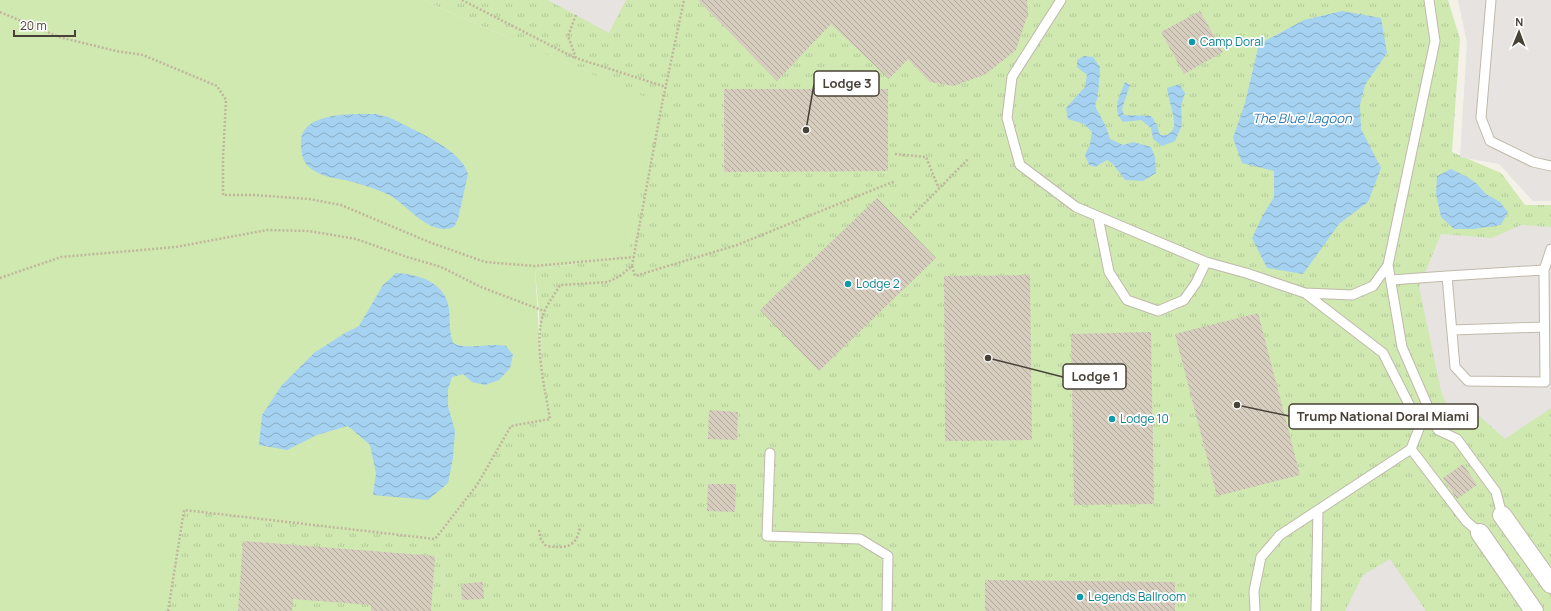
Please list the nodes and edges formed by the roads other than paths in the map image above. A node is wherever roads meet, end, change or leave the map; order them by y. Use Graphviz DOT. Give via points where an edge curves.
graph roads {
  1 [pos="1061,0"];
  2 [pos="1429,0"];
  3 [pos="1491,0"];
  4 [pos="1551,166"];
  5 [pos="1098,217"];
  6 [pos="1551,249"];
  7 [pos="1206,262"];
  8 [pos="1388,265"];
  9 [pos="1544,270"];
  10 [pos="1447,276"];
  11 [pos="1391,280"];
  12 [pos="1305,293"];
  13 [pos="1544,327"];
  14 [pos="1452,330"];
  15 [pos="1411,449"];
  16 [pos="770,453"];
  17 [pos="1318,511"];
  18 [pos="1502,515"];
  19 [pos="1480,533"];
  20 [pos="1551,584"];
  21 [pos="887,611"];
  22 [pos="1255,611"];
  23 [pos="1316,611"];
  24 [pos="1534,611"];
  1 -- 5 [label="lane" via="1012,77 1007,118 1020,165 1076,207"];
  2 -- 8 [label="lane" via="1435,41"];
  3 -- 4 [label="lane" via="1481,118 1490,141 1533,162"];
  5 -- 7 [label="lane"];
  5 -- 7 [label="lane" via="1109,272 1127,300 1158,310 1184,300"];
  6 -- 9 [label="lane"];
  7 -- 12 [label="lane"];
  8 -- 11 [label="lane"];
  8 -- 12 [label="lane" via="1373,286 1352,295"];
  9 -- 10 [label="lane"];
  9 -- 13 [label="lane"];
  10 -- 11 [label="lane"];
  10 -- 14 [label="lane"];
  11 -- 18 [label="lane" via="1402,347 1438,430 1457,439 1496,492"];
  12 -- 15 [label="lane" via="1383,352 1420,426"];
  13 -- 14 [label="lane"];
  13 -- 14 [label="lane" via="1545,382 1468,381 1455,367"];
  15 -- 17 [label="lane"];
  15 -- 19 [label="lane" via="1466,521"];
  16 -- 21 [label="lane" via="767,536 860,539 866,542 888,556"];
  17 -- 22 [label="lane" via="1280,535 1261,557 1254,591"];
  17 -- 23 [label="lane"];
  18 -- 20 [label="street"];
  19 -- 24 [label="street"];
}
